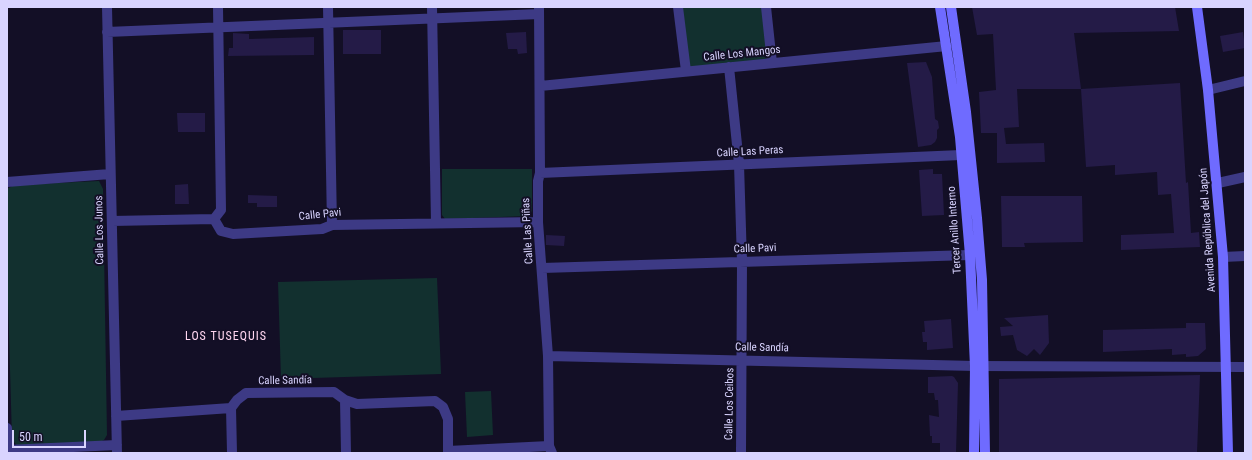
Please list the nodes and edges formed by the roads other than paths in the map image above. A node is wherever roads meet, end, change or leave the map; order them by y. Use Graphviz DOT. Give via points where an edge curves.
graph roads {
  1 [pos="107,7"];
  2 [pos="218,7"];
  3 [pos="328,7"];
  4 [pos="432,7"];
  5 [pos="678,7"];
  6 [pos="766,7"];
  7 [pos="940,7"];
  8 [pos="951,7"];
  9 [pos="1197,7"];
  10 [pos="539,10"];
  11 [pos="432,18"];
  12 [pos="328,23"];
  13 [pos="219,27"];
  14 [pos="107,32"];
  15 [pos="947,46"];
  16 [pos="772,62"];
  17 [pos="729,67"];
  18 [pos="686,71"];
  19 [pos="1245,81"];
  20 [pos="540,86"];
  21 [pos="1208,90"];
  22 [pos="961,155"];
  23 [pos="739,164"];
  24 [pos="540,173"];
  25 [pos="110,174"];
  26 [pos="1245,177"];
  27 [pos="7,182"];
  28 [pos="1218,184"];
  29 [pos="214,219"];
  30 [pos="112,221"];
  31 [pos="538,222"];
  32 [pos="436,223"];
  33 [pos="332,225"];
  34 [pos="970,255"];
  35 [pos="1223,256"];
  36 [pos="1245,256"];
  37 [pos="742,262"];
  38 [pos="542,268"];
  39 [pos="548,356"];
  40 [pos="742,360"];
  41 [pos="980,366"];
  42 [pos="1227,367"];
  43 [pos="1245,367"];
  44 [pos="345,400"];
  45 [pos="231,408"];
  46 [pos="116,416"];
  47 [pos="7,428"];
  48 [pos="117,449"];
  49 [pos="550,449"];
  50 [pos="7,452"];
  51 [pos="448,452"];
  52 [pos="232,453"];
  53 [pos="346,453"];
  54 [pos="741,453"];
  55 [pos="974,453"];
  56 [pos="985,453"];
  57 [pos="1228,453"];
  1 -- 14 [label="street, Calle Los Junos"];
  2 -- 13 [label="street"];
  3 -- 12 [label="street"];
  4 -- 11 [label="street"];
  5 -- 18 [label="street"];
  6 -- 16 [label="street"];
  7 -- 15 [label="main road, Tercer Anillo Interno"];
  8 -- 41 [label="main road, Tercer Anillo Interno" via="966,112 977,218 982,280"];
  9 -- 21 [label="main road, Avenida República del Japón"];
  10 -- 11 [label="street"];
  10 -- 20 [label="street, Calle Las Piñas"];
  11 -- 12 [label="street"];
  11 -- 32 [label="street"];
  12 -- 13 [label="street"];
  12 -- 33 [label="street"];
  13 -- 14 [label="street"];
  13 -- 29 [label="street" via="221,210"];
  14 -- 25 [label="street, Calle Los Junos"];
  15 -- 16 [label="street, Calle Los Mangos"];
  15 -- 22 [label="main road, Tercer Anillo Interno"];
  16 -- 17 [label="street, Calle Los Mangos"];
  17 -- 18 [label="street, Calle Los Mangos"];
  17 -- 23 [label="street, Calle Los Ceibos"];
  18 -- 20 [label="street, Calle Los Mangos"];
  19 -- 21 [label="street"];
  20 -- 24 [label="street, Calle Las Piñas"];
  21 -- 28 [label="main road, Avenida República del Japón"];
  22 -- 23 [label="street, Calle Las Peras"];
  22 -- 34 [label="main road, Tercer Anillo Interno"];
  23 -- 24 [label="street, Calle Las Peras"];
  23 -- 37 [label="street, Calle Los Ceibos"];
  24 -- 31 [label="street, Calle Las Piñas"];
  25 -- 27 [label="street"];
  25 -- 30 [label="street, Calle Los Junos"];
  26 -- 28 [label="street"];
  28 -- 35 [label="main road, Avenida República del Japón"];
  29 -- 30 [label="street"];
  29 -- 33 [label="street, Calle Pavi" via="222,231 233,234 322,229"];
  30 -- 46 [label="street, Calle Los Junos"];
  31 -- 32 [label="street, Calle Pavi"];
  31 -- 38 [label="street, Calle Las Piñas"];
  32 -- 33 [label="street, Calle Pavi"];
  34 -- 37 [label="street, Calle Pavi"];
  34 -- 41 [label="main road, Tercer Anillo Interno"];
  35 -- 36 [label="street"];
  35 -- 42 [label="main road, Avenida República del Japón"];
  37 -- 38 [label="street, Calle Pavi"];
  37 -- 40 [label="street, Calle Los Ceibos"];
  38 -- 39 [label="street, Calle Las Piñas"];
  39 -- 40 [label="street, Calle Sandía"];
  39 -- 49 [label="street, Calle Las Piñas"];
  40 -- 41 [label="street, Calle Sandía"];
  40 -- 54 [label="street, Calle Los Ceibos"];
  41 -- 42 [label="street, Calle Sandía"];
  41 -- 55 [label="main road, Tercer Anillo Interno"];
  41 -- 56 [label="main road, Tercer Anillo Interno"];
  42 -- 43 [label="street, Calle Sandía"];
  42 -- 57 [label="main road, Avenida República del Japón"];
  44 -- 45 [label="street, Calle Sandía" via="334,392 246,393"];
  44 -- 51 [label="street, Calle Sandía" via="357,404 435,401 443,407 448,419"];
  44 -- 53 [label="street"];
  45 -- 46 [label="street"];
  45 -- 52 [label="street"];
  46 -- 48 [label="street, Calle Los Junos"];
  47 -- 50 [label="street"];
  48 -- 50 [label="street"];
  49 -- 51 [label="street"];
}
